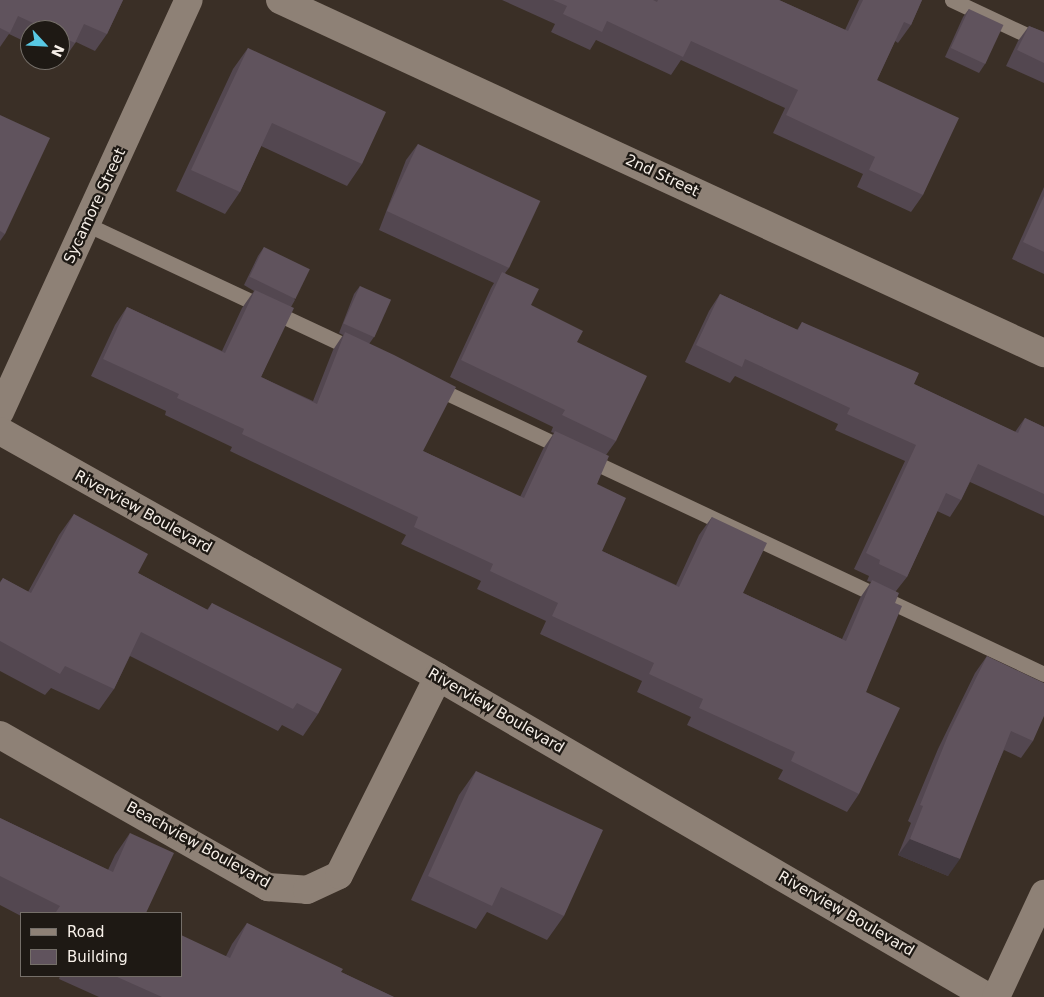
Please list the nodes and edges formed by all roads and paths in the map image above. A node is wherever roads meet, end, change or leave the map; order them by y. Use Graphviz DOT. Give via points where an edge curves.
graph roads {
  1 [pos="189,0"];
  2 [pos="280,0"];
  3 [pos="952,0"];
  4 [pos="1044,43"];
  5 [pos="86,224"];
  6 [pos="1044,353"];
  7 [pos="376,360"];
  8 [pos="421,381"];
  9 [pos="0,412"];
  10 [pos="0,432"];
  11 [pos="1044,674"];
  12 [pos="438,677"];
  13 [pos="0,735"];
  14 [pos="1044,894"];
  15 [pos="988,997"];
  16 [pos="996,997"];
  1 -- 5 [label="street, Sycamore Street"];
  2 -- 6 [label="street, 2nd Street"];
  3 -- 4 [label="lane"];
  5 -- 7 [label="lane"];
  5 -- 9 [label="street, Sycamore Street"];
  8 -- 11 [label="lane"];
  10 -- 12 [label="street, Riverview Boulevard"];
  12 -- 13 [label="street, Beachview Boulevard" via="339,875 307,890 268,887"];
  12 -- 15 [label="street, Riverview Boulevard"];
  14 -- 16 [label="street"];
}
